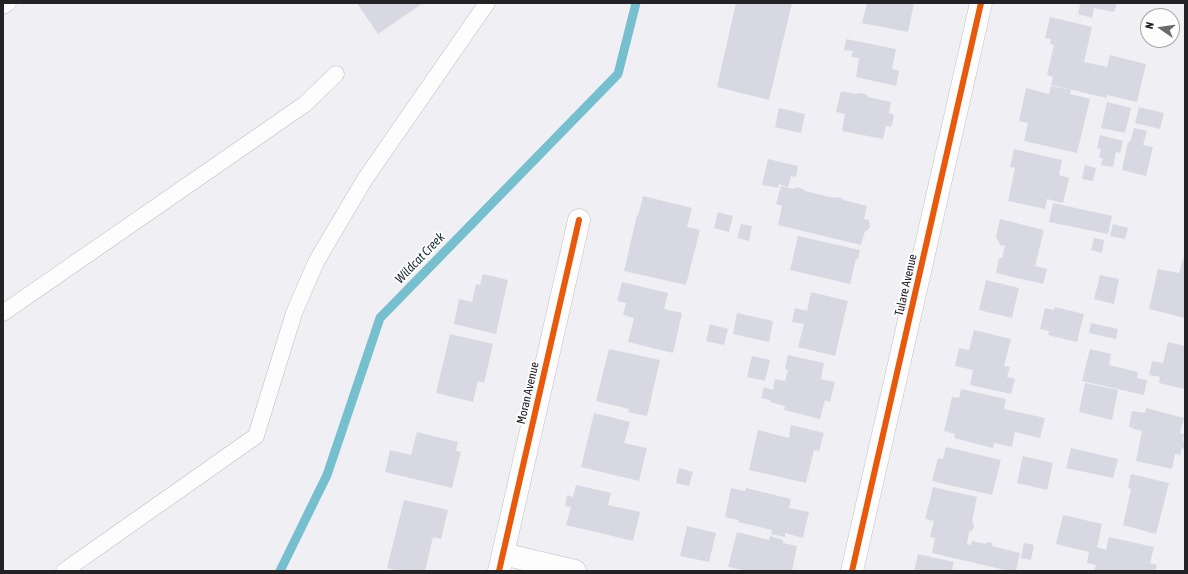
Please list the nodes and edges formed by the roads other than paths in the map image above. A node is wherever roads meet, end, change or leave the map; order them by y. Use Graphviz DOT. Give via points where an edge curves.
graph roads {
  1 [pos="8,3"];
  2 [pos="487,3"];
  3 [pos="981,3"];
  4 [pos="3,6"];
  5 [pos="336,74"];
  6 [pos="579,220"];
  7 [pos="3,313"];
  8 [pos="501,563"];
  9 [pos="64,571"];
  10 [pos="575,571"];
  11 [pos="852,571"];
  1 -- 4 [label="lane"];
  2 -- 9 [label="lane" via="365,179 316,262 294,313 256,436"];
  3 -- 11 [label="street, Tulare Avenue"];
  5 -- 7 [label="lane" via="305,104"];
  6 -- 8 [label="street, Moran Avenue"];
  8 -- 10 [label="street"];
}
